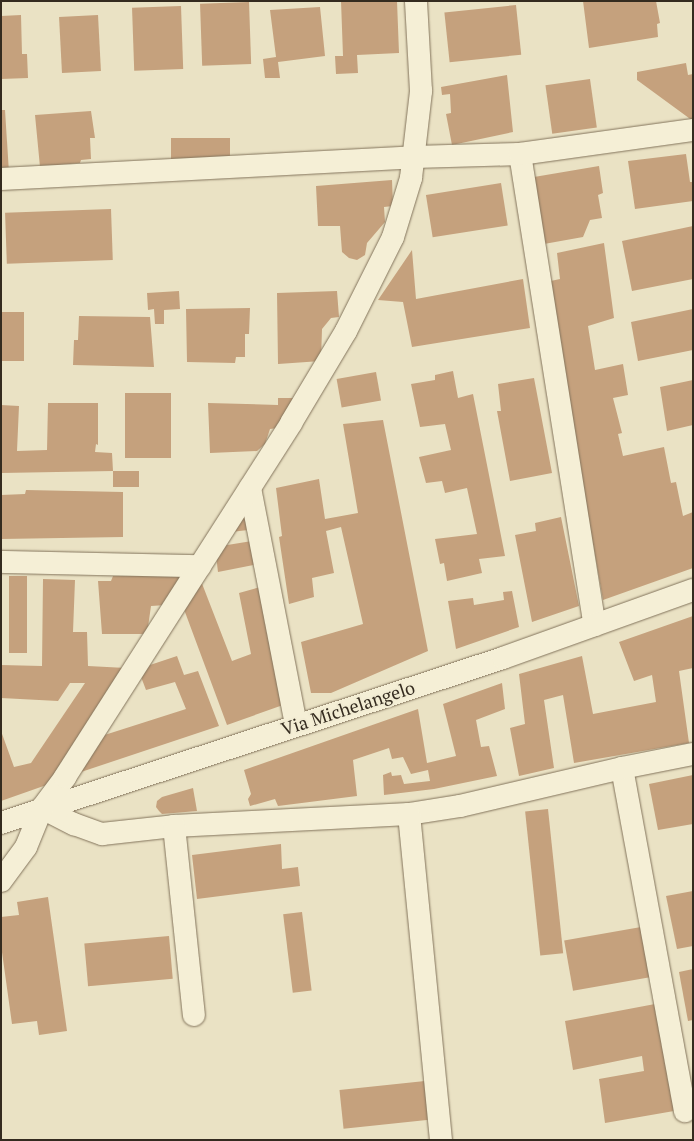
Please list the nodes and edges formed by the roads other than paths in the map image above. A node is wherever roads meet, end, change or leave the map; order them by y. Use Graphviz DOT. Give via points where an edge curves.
graph roads {
  1 [pos="416,1"];
  2 [pos="693,130"];
  3 [pos="520,154"];
  4 [pos="414,157"];
  5 [pos="1,179"];
  6 [pos="250,488"];
  7 [pos="1,562"];
  8 [pos="200,566"];
  9 [pos="693,590"];
  10 [pos="595,625"];
  11 [pos="296,725"];
  12 [pos="693,754"];
  13 [pos="622,768"];
  14 [pos="42,808"];
  15 [pos="410,814"];
  16 [pos="1,823"];
  17 [pos="174,826"];
  18 [pos="1,881"];
  19 [pos="194,1015"];
  20 [pos="685,1111"];
  21 [pos="441,1140"];
  1 -- 4 [label="street" via="421,92"];
  2 -- 3 [label="street"];
  3 -- 4 [label="street"];
  3 -- 10 [label="street"];
  4 -- 5 [label="street"];
  4 -- 6 [label="street" via="393,237 346,331"];
  6 -- 8 [label="street"];
  6 -- 11 [label="street"];
  7 -- 8 [label="street"];
  8 -- 14 [label="street"];
  9 -- 10 [label="street, Via Michelangelo"];
  10 -- 11 [label="street, Via Michelangelo"];
  11 -- 14 [label="street, Via Michelangelo"];
  12 -- 13 [label="street"];
  13 -- 15 [label="street" via="460,806"];
  13 -- 20 [label="street"];
  14 -- 16 [label="street, Via Michelangelo"];
  14 -- 17 [label="street" via="102,834"];
  14 -- 18 [label="street" via="26,847"];
  15 -- 17 [label="street"];
  15 -- 21 [label="street"];
  17 -- 19 [label="street"];
}
